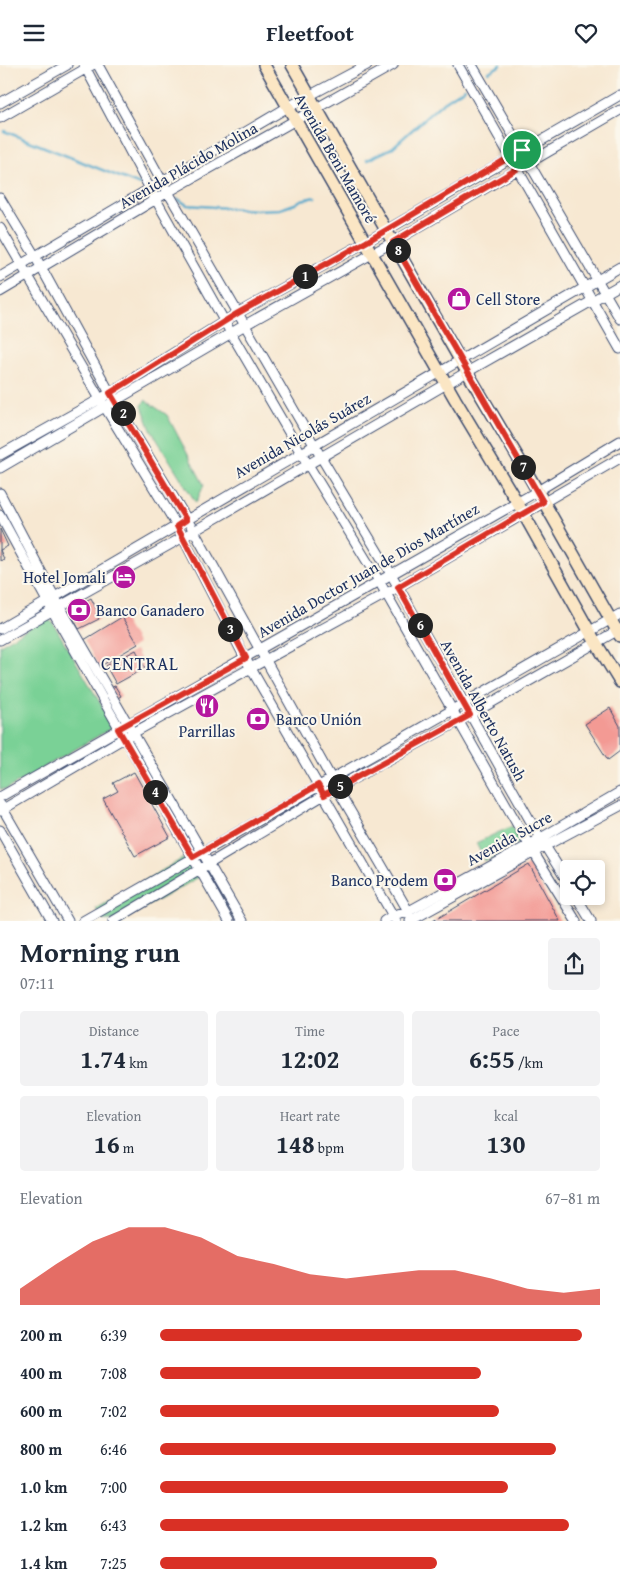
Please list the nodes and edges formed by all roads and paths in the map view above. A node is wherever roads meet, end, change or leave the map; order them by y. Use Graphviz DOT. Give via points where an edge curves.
graph roads {
  1 [pos="66,65"];
  2 [pos="98,65"];
  3 [pos="264,65"];
  4 [pos="292,65"];
  5 [pos="367,65"];
  6 [pos="393,65"];
  7 [pos="458,65"];
  8 [pos="472,65"];
  9 [pos="87,66"];
  10 [pos="309,95"];
  11 [pos="620,95"];
  12 [pos="0,103"];
  13 [pos="288,107"];
  14 [pos="316,108"];
  15 [pos="620,110"];
  16 [pos="0,118"];
  17 [pos="295,120"];
  18 [pos="522,150"];
  19 [pos="510,158"];
  20 [pos="529,162"];
  21 [pos="517,169"];
  22 [pos="162,181"];
  23 [pos="150,189"];
  24 [pos="168,193"];
  25 [pos="0,198"];
  26 [pos="156,200"];
  27 [pos="0,229"];
  28 [pos="386,229"];
  29 [pos="366,242"];
  30 [pos="393,242"];
  31 [pos="373,253"];
  32 [pos="35,256"];
  33 [pos="20,265"];
  34 [pos="620,267"];
  35 [pos="41,268"];
  36 [pos="0,277"];
  37 [pos="28,277"];
  38 [pos="597,280"];
  39 [pos="620,285"];
  40 [pos="584,288"];
  41 [pos="0,292"];
  42 [pos="605,293"];
  43 [pos="592,301"];
  44 [pos="238,313"];
  45 [pos="620,319"];
  46 [pos="225,321"];
  47 [pos="244,325"];
  48 [pos="232,333"];
  49 [pos="620,349"];
  50 [pos="460,360"];
  51 [pos="440,371"];
  52 [pos="466,372"];
  53 [pos="447,384"];
  54 [pos="113,397"];
  55 [pos="102,403"];
  56 [pos="620,441"];
  57 [pos="315,445"];
  58 [pos="301,453"];
  59 [pos="0,455"];
  60 [pos="321,457"];
  61 [pos="620,457"];
  62 [pos="308,464"];
  63 [pos="0,469"];
  64 [pos="536,492"];
  65 [pos="0,493"];
  66 [pos="517,502"];
  67 [pos="543,502"];
  68 [pos="524,514"];
  69 [pos="0,515"];
  70 [pos="186,520"];
  71 [pos="177,526"];
  72 [pos="194,531"];
  73 [pos="183,537"];
  74 [pos="392,574"];
  75 [pos="379,581"];
  76 [pos="398,587"];
  77 [pos="386,594"];
  78 [pos="54,604"];
  79 [pos="615,617"];
  80 [pos="0,629"];
  81 [pos="589,631"];
  82 [pos="619,632"];
  83 [pos="0,640"];
  84 [pos="596,643"];
  85 [pos="259,650"];
  86 [pos="246,658"];
  87 [pos="265,661"];
  88 [pos="252,668"];
  89 [pos="620,682"];
  90 [pos="463,704"];
  91 [pos="453,710"];
  92 [pos="470,715"];
  93 [pos="459,721"];
  94 [pos="128,723"];
  95 [pos="118,729"];
  96 [pos="134,732"];
  97 [pos="124,738"];
  98 [pos="331,778"];
  99 [pos="318,785"];
  100 [pos="337,788"];
  101 [pos="620,793"];
  102 [pos="324,795"];
  103 [pos="0,797"];
  104 [pos="620,807"];
  105 [pos="1,808"];
  106 [pos="0,830"];
  107 [pos="542,842"];
  108 [pos="531,848"];
  109 [pos="203,852"];
  110 [pos="193,857"];
  111 [pos="209,863"];
  112 [pos="199,869"];
  113 [pos="560,870"];
  114 [pos="581,905"];
  115 [pos="395,918"];
  116 [pos="411,918"];
  117 [pos="52,921"];
  118 [pos="68,921"];
  119 [pos="83,921"];
  120 [pos="113,921"];
  121 [pos="229,921"];
  122 [pos="242,921"];
  123 [pos="384,921"];
  124 [pos="576,921"];
  125 [pos="591,921"];
  1 -- 12 [label="street"];
  2 -- 22 [label="street, Avenida Alberto Natush"];
  3 -- 13 [label="street, Avenida Beni Mamoré"];
  4 -- 10 [label="street, Avenida Beni Mamoré"];
  5 -- 10 [label="street, Avenida Plácido Molina"];
  6 -- 14 [label="street, Avenida Plácido Molina"];
  7 -- 19 [label="street"];
  8 -- 18 [label="street"];
  9 -- 16 [label="street"];
  9 -- 23 [label="street, Avenida Alberto Natush"];
  10 -- 13 [label="street, Avenida Plácido Molina"];
  10 -- 14 [label="street, Avenida Beni Mamoré"];
  11 -- 18 [label="street"];
  13 -- 17 [label="street, Avenida Beni Mamoré"];
  13 -- 22 [label="street, Avenida Plácido Molina"];
  14 -- 17 [label="street, Avenida Plácido Molina"];
  14 -- 28 [label="street, Avenida Beni Mamoré"];
  15 -- 20 [label="street"];
  17 -- 24 [label="street, Avenida Plácido Molina"];
  17 -- 29 [label="street, Avenida Beni Mamoré"];
  18 -- 19 [label="street"];
  18 -- 20 [label="street"];
  19 -- 21 [label="street"];
  19 -- 28 [label="street"];
  20 -- 21 [label="street"];
  20 -- 38 [label="street"];
  21 -- 30 [label="street"];
  21 -- 40 [label="street"];
  22 -- 23 [label="street, Avenida Plácido Molina"];
  22 -- 24 [label="street, Avenida Alberto Natush"];
  23 -- 26 [label="street, Avenida Alberto Natush"];
  23 -- 32 [label="street, Avenida Plácido Molina"];
  24 -- 26 [label="street, Avenida Plácido Molina"];
  24 -- 44 [label="street, Avenida Alberto Natush"];
  25 -- 32 [label="street"];
  26 -- 35 [label="street, Avenida Plácido Molina"];
  26 -- 46 [label="street, Avenida Alberto Natush"];
  27 -- 33 [label="street"];
  28 -- 29 [label="street"];
  28 -- 30 [label="street, Avenida Beni Mamoré"];
  29 -- 31 [label="street, Avenida Beni Mamoré"];
  29 -- 44 [label="street"];
  30 -- 31 [label="street"];
  30 -- 50 [label="street, Avenida Beni Mamoré"];
  31 -- 47 [label="street"];
  31 -- 51 [label="street, Avenida Beni Mamoré"];
  32 -- 33 [label="street, Avenida Plácido Molina"];
  32 -- 35 [label="street"];
  33 -- 36 [label="street, Avenida Plácido Molina"];
  33 -- 37 [label="street"];
  34 -- 38 [label="street, Avenida Nicolás Suárez"];
  35 -- 37 [label="street, Avenida Plácido Molina"];
  35 -- 54 [label="street"];
  37 -- 41 [label="street, Avenida Plácido Molina"];
  37 -- 55 [label="street"];
  38 -- 40 [label="street, Avenida Nicolás Suárez"];
  38 -- 42 [label="street"];
  39 -- 42 [label="street, Avenida Nicolás Suárez"];
  40 -- 43 [label="street"];
  40 -- 50 [label="street, Avenida Nicolás Suárez"];
  42 -- 43 [label="street, Avenida Nicolás Suárez"];
  42 -- 45 [label="street"];
  43 -- 49 [label="street"];
  43 -- 52 [label="street, Avenida Nicolás Suárez"];
  44 -- 46 [label="street"];
  44 -- 47 [label="street, Avenida Alberto Natush"];
  46 -- 48 [label="street, Avenida Alberto Natush"];
  46 -- 54 [label="street"];
  47 -- 48 [label="street"];
  47 -- 57 [label="street, Avenida Alberto Natush"];
  48 -- 54 [label="street"];
  48 -- 58 [label="street, Avenida Alberto Natush"];
  50 -- 51 [label="street, Avenida Nicolás Suárez"];
  50 -- 52 [label="street, Avenida Beni Mamoré"];
  51 -- 53 [label="street, Avenida Beni Mamoré"];
  51 -- 57 [label="street, Avenida Nicolás Suárez"];
  52 -- 53 [label="street, Avenida Nicolás Suárez"];
  52 -- 64 [label="street, Avenida Beni Mamoré"];
  53 -- 60 [label="street, Avenida Nicolás Suárez"];
  53 -- 66 [label="street, Avenida Beni Mamoré"];
  54 -- 55 [label="street"];
  54 -- 70 [label="street"];
  55 -- 59 [label="street"];
  55 -- 63 [label="street"];
  55 -- 71 [label="street"];
  56 -- 64 [label="street, Avenida Doctor Juan de Dios Martínez"];
  57 -- 58 [label="street, Avenida Nicolás Suárez"];
  57 -- 60 [label="street, Avenida Alberto Natush"];
  58 -- 62 [label="street, Avenida Alberto Natush"];
  58 -- 70 [label="street, Avenida Nicolás Suárez"];
  60 -- 62 [label="street, Avenida Nicolás Suárez"];
  60 -- 74 [label="street, Avenida Alberto Natush"];
  61 -- 67 [label="street, Avenida Doctor Juan de Dios Martínez"];
  62 -- 72 [label="street, Avenida Nicolás Suárez"];
  62 -- 75 [label="street, Avenida Alberto Natush"];
  64 -- 66 [label="street, Avenida Doctor Juan de Dios Martínez"];
  64 -- 67 [label="street, Avenida Beni Mamoré"];
  65 -- 78 [label="street"];
  66 -- 68 [label="street, Avenida Beni Mamoré"];
  66 -- 74 [label="street, Avenida Doctor Juan de Dios Martínez"];
  67 -- 68 [label="street, Avenida Doctor Juan de Dios Martínez"];
  67 -- 79 [label="street, Avenida Beni Mamoré"];
  68 -- 76 [label="street, Avenida Doctor Juan de Dios Martínez"];
  68 -- 81 [label="street, Avenida Beni Mamoré"];
  69 -- 78 [label="street"];
  70 -- 71 [label="street, Avenida Nicolás Suárez"];
  70 -- 72 [label="street"];
  71 -- 73 [label="street"];
  71 -- 78 [label="street, Avenida Nicolás Suárez"];
  72 -- 73 [label="street, Avenida Nicolás Suárez"];
  72 -- 85 [label="street"];
  73 -- 78 [label="street, Avenida Nicolás Suárez"];
  73 -- 86 [label="street"];
  74 -- 75 [label="street, Avenida Doctor Juan de Dios Martínez"];
  74 -- 76 [label="street, Avenida Alberto Natush"];
  75 -- 77 [label="street, Avenida Alberto Natush"];
  75 -- 85 [label="street, Avenida Doctor Juan de Dios Martínez"];
  76 -- 77 [label="street, Avenida Doctor Juan de Dios Martínez"];
  76 -- 90 [label="street, Avenida Alberto Natush"];
  77 -- 87 [label="street, Avenida Doctor Juan de Dios Martínez"];
  77 -- 91 [label="street, Avenida Alberto Natush"];
  78 -- 80 [label="street, Avenida Nicolás Suárez"];
  78 -- 83 [label="street, Avenida Nicolás Suárez"];
  78 -- 94 [label="street"];
  78 -- 95 [label="street"];
  79 -- 81 [label="street"];
  79 -- 82 [label="street, Avenida Beni Mamoré"];
  81 -- 84 [label="street, Avenida Beni Mamoré"];
  81 -- 90 [label="street"];
  82 -- 84 [label="street"];
  84 -- 89 [label="street, Avenida Beni Mamoré"];
  84 -- 92 [label="street"];
  85 -- 86 [label="street, Avenida Doctor Juan de Dios Martínez"];
  85 -- 87 [label="street"];
  86 -- 88 [label="street"];
  86 -- 94 [label="street, Avenida Doctor Juan de Dios Martínez"];
  87 -- 88 [label="street, Avenida Doctor Juan de Dios Martínez"];
  87 -- 98 [label="street"];
  88 -- 96 [label="street, Avenida Doctor Juan de Dios Martínez"];
  88 -- 99 [label="street"];
  90 -- 91 [label="street"];
  90 -- 92 [label="street, Avenida Alberto Natush"];
  91 -- 93 [label="street, Avenida Alberto Natush"];
  91 -- 98 [label="street"];
  92 -- 93 [label="street"];
  92 -- 107 [label="street, Avenida Alberto Natush"];
  93 -- 100 [label="street"];
  93 -- 108 [label="street, Avenida Alberto Natush"];
  94 -- 95 [label="street, Avenida Doctor Juan de Dios Martínez"];
  94 -- 96 [label="street"];
  95 -- 97 [label="street"];
  95 -- 103 [label="street, Avenida Doctor Juan de Dios Martínez"];
  96 -- 97 [label="street, Avenida Doctor Juan de Dios Martínez"];
  96 -- 109 [label="street"];
  97 -- 105 [label="street, Avenida Doctor Juan de Dios Martínez"];
  97 -- 110 [label="street"];
  98 -- 99 [label="street"];
  98 -- 100 [label="street"];
  99 -- 102 [label="street"];
  99 -- 109 [label="street"];
  100 -- 102 [label="street"];
  100 -- 116 [label="street"];
  101 -- 107 [label="street, Avenida Sucre"];
  102 -- 111 [label="street"];
  102 -- 115 [label="street"];
  104 -- 107 [label="street, Avenida Sucre"];
  105 -- 118 [label="street"];
  106 -- 117 [label="street"];
  107 -- 108 [label="street, Avenida Sucre"];
  107 -- 113 [label="street, Avenida Alberto Natush"];
  108 -- 116 [label="street, Avenida Sucre"];
  108 -- 124 [label="street, Avenida Alberto Natush"];
  109 -- 110 [label="street"];
  109 -- 111 [label="street"];
  110 -- 112 [label="street"];
  110 -- 119 [label="street"];
  111 -- 112 [label="street"];
  111 -- 122 [label="street"];
  112 -- 120 [label="street"];
  112 -- 121 [label="street"];
  114 -- 125 [label="street"];
  115 -- 116 [label="street, Avenida Sucre"];
  115 -- 123 [label="street, Avenida Sucre"];
}
